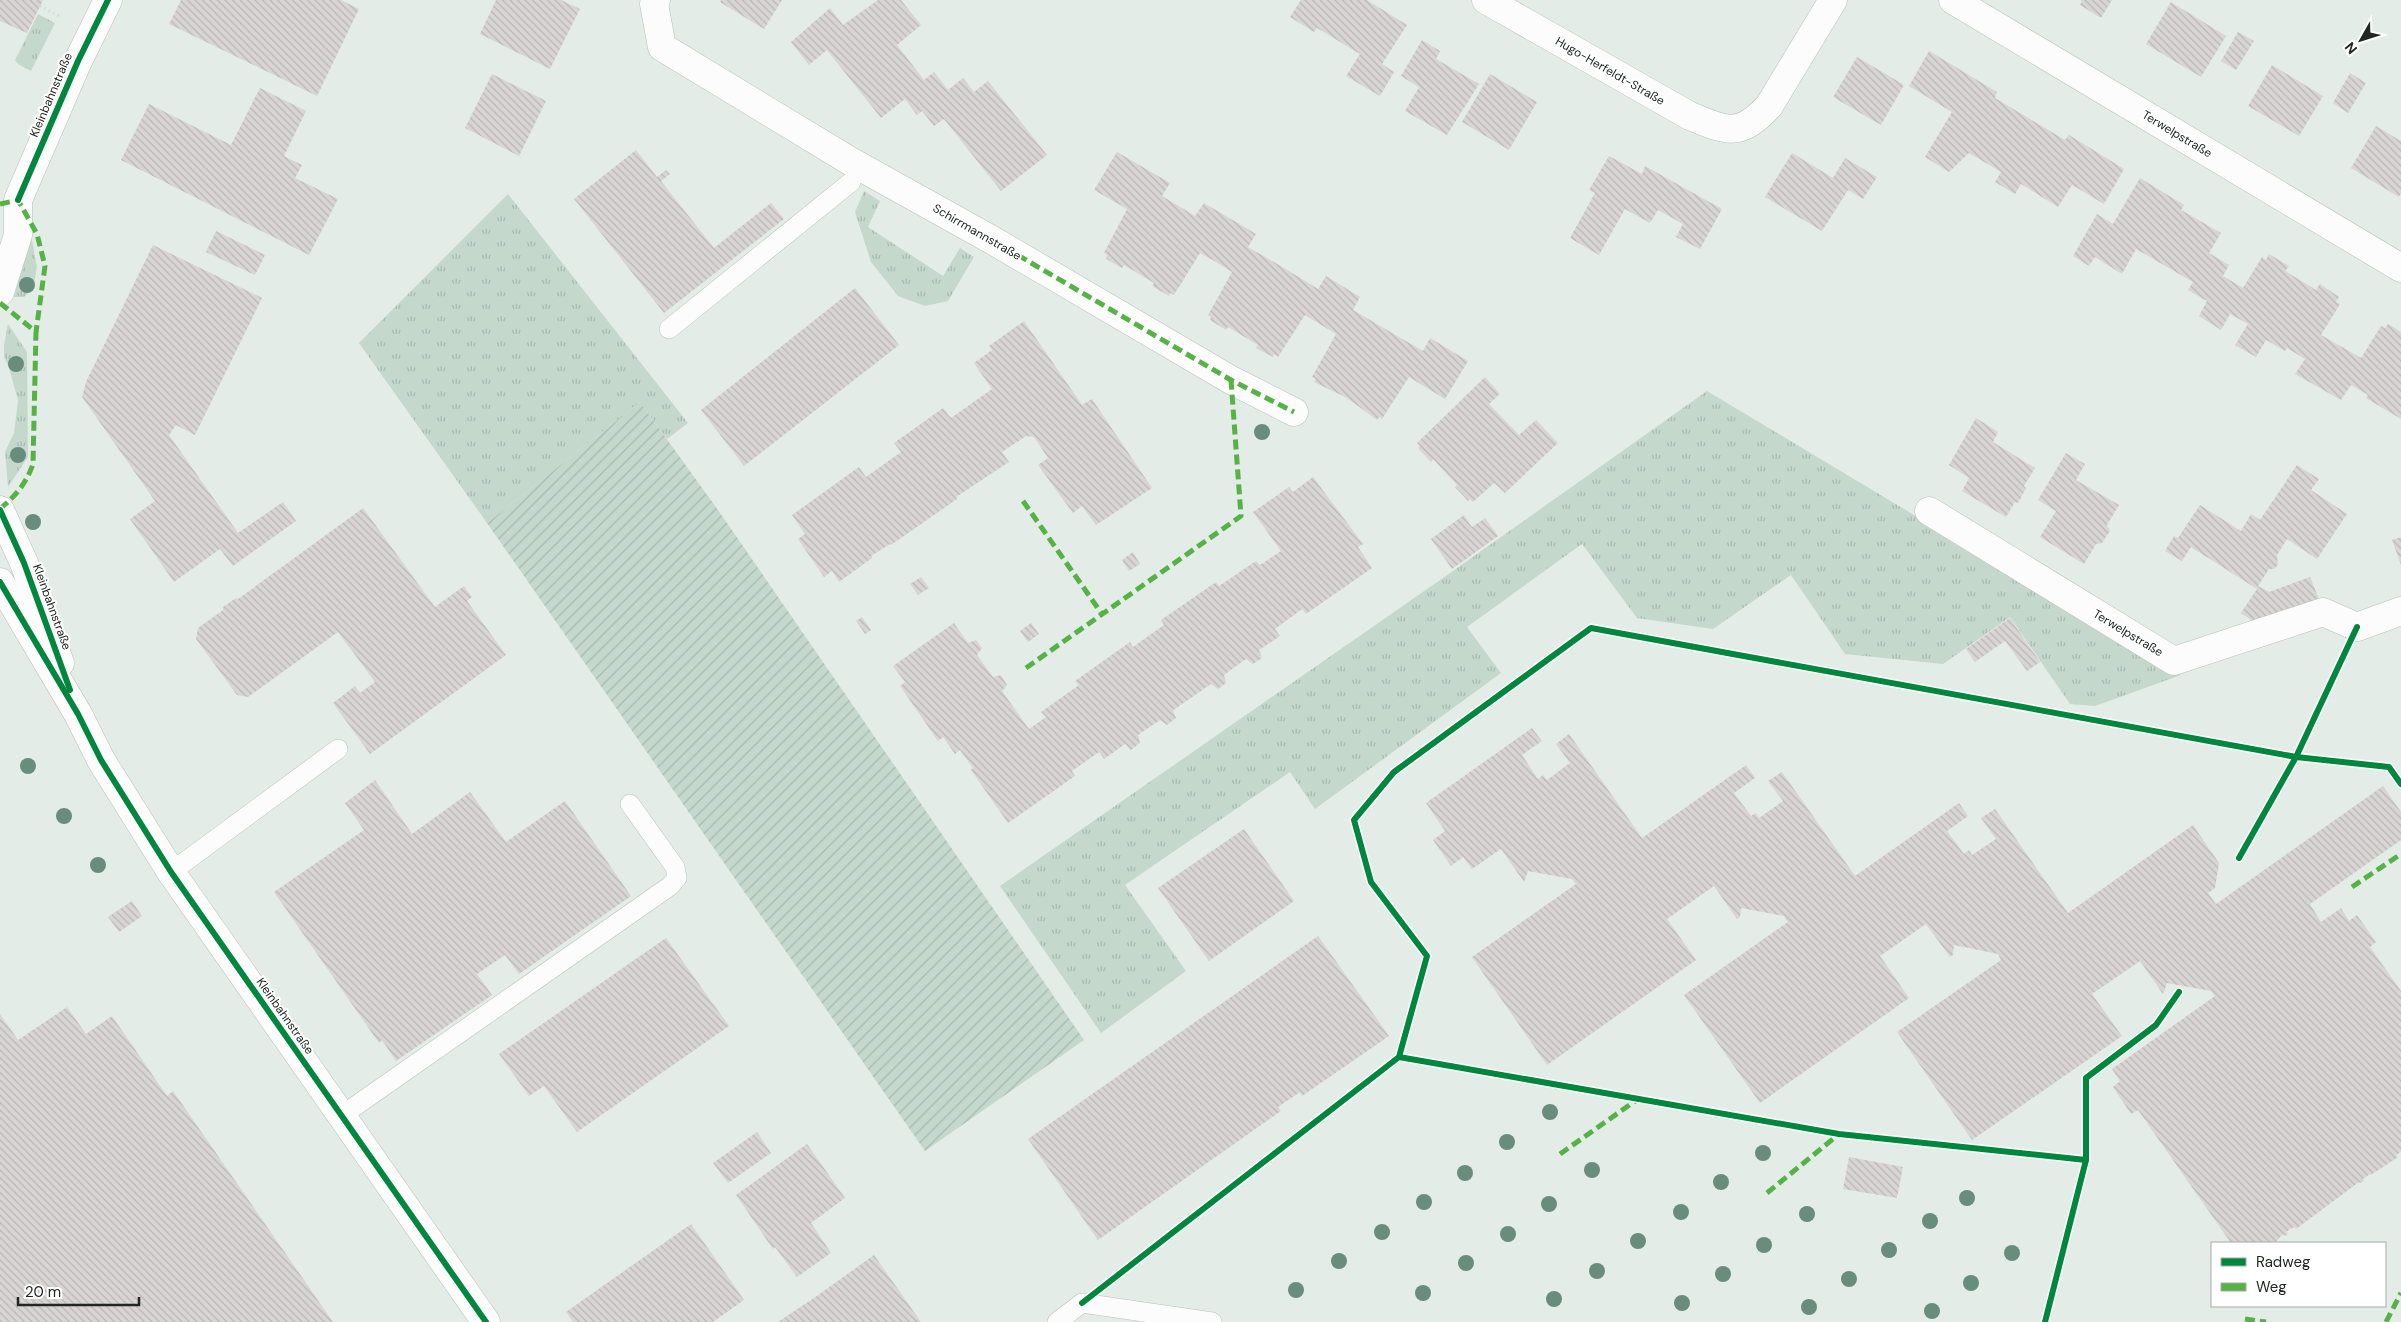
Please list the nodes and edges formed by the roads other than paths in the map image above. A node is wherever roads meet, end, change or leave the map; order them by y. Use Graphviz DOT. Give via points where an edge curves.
graph roads {
  1 [pos="108,0"];
  2 [pos="656,0"];
  3 [pos="1486,0"];
  4 [pos="1834,0"];
  5 [pos="1953,0"];
  6 [pos="851,182"];
  7 [pos="9,209"];
  8 [pos="2401,268"];
  9 [pos="0,292"];
  10 [pos="669,329"];
  11 [pos="1294,412"];
  12 [pos="0,510"];
  13 [pos="1928,511"];
  14 [pos="0,582"];
  15 [pos="2401,611"];
  16 [pos="78,714"];
  17 [pos="338,749"];
  18 [pos="630,804"];
  19 [pos="171,872"];
  20 [pos="341,1116"];
  21 [pos="486,1322"];
  22 [pos="1057,1322"];
  23 [pos="1212,1322"];
  1 -- 7 [label="street, Kleinbahnstraße"];
  2 -- 11 [label="street, Schirrmannstraße" via="662,47 850,161 1231,380"];
  3 -- 4 [label="street, Hugo-Herfeldt-Straße" via="1690,116 1719,128 1739,129 1756,120 1769,106"];
  5 -- 8 [label="street, Terwelpstraße"];
  6 -- 10 [label="lane"];
  7 -- 9 [label="street, Kleinbahnstraße" via="18,235"];
  12 -- 16 [label="street, Kleinbahnstraße" via="24,563"];
  13 -- 15 [label="street, Terwelpstraße" via="2174,661 2323,612 2357,627"];
  14 -- 16 [label="street, Kleinbahnstraße"];
  16 -- 19 [label="street, Kleinbahnstraße" via="101,760"];
  17 -- 19 [label="lane"];
  18 -- 20 [label="lane" via="675,867 676,878 670,886"];
  19 -- 20 [label="street, Kleinbahnstraße"];
  20 -- 21 [label="street, Kleinbahnstraße"];
  22 -- 23 [label="lane" via="1082,1303"];
}
